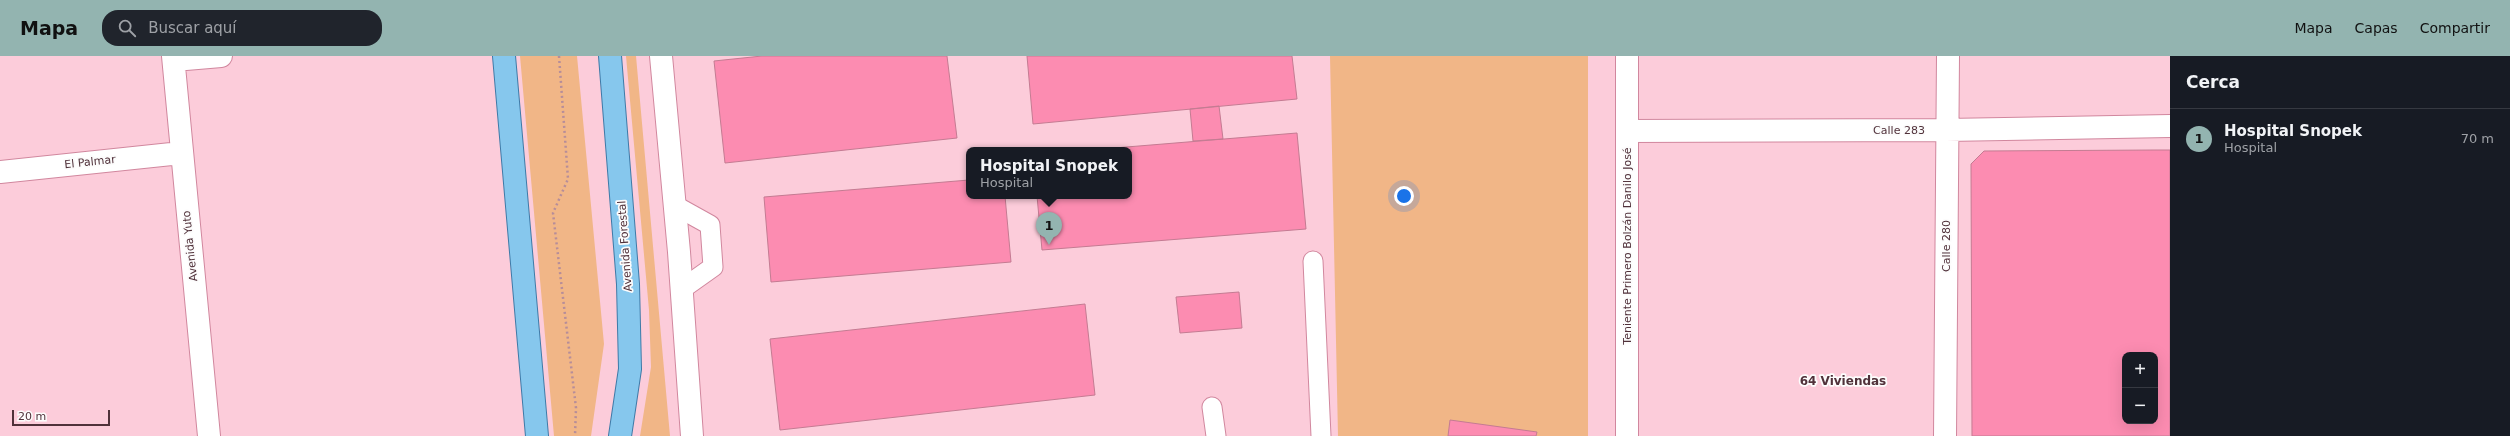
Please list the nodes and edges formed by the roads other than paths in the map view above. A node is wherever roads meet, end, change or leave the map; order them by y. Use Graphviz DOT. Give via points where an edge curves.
graph roads {
  1 [pos="221,56"];
  2 [pos="504,56"];
  3 [pos="610,56"];
  4 [pos="661,56"];
  5 [pos="1628,56"];
  6 [pos="1948,56"];
  7 [pos="173,58"];
  8 [pos="2170,126"];
  9 [pos="1627,130"];
  10 [pos="1946,130"];
  11 [pos="181,153"];
  12 [pos="0,172"];
  13 [pos="674,205"];
  14 [pos="1313,261"];
  15 [pos="682,289"];
  16 [pos="1212,407"];
  17 [pos="209,436"];
  18 [pos="537,436"];
  19 [pos="620,436"];
  20 [pos="692,436"];
  21 [pos="1216,436"];
  22 [pos="1321,436"];
  23 [pos="1627,436"];
  24 [pos="1945,436"];
  1 -- 7 [label="street"];
  2 -- 18 [label="main road"];
  3 -- 19 [label="main road, Avenida Forestal" via="628,284 630,369"];
  4 -- 13 [label="street"];
  5 -- 9 [label="street, Teniente Primero Bolzán Danilo José"];
  6 -- 10 [label="street, Calle 280"];
  7 -- 11 [label="street, Avenida Yuto"];
  8 -- 10 [label="street, Calle 283"];
  9 -- 10 [label="street, Calle 283"];
  9 -- 23 [label="street, Teniente Primero Bolzán Danilo José"];
  10 -- 24 [label="street, Calle 280"];
  11 -- 12 [label="street, El Palmar"];
  11 -- 17 [label="street, Avenida Yuto"];
  13 -- 15 [label="street"];
  13 -- 15 [label="lane" via="710,225 713,267"];
  14 -- 22 [label="lane"];
  15 -- 20 [label="street"];
  16 -- 21 [label="lane"];
}
